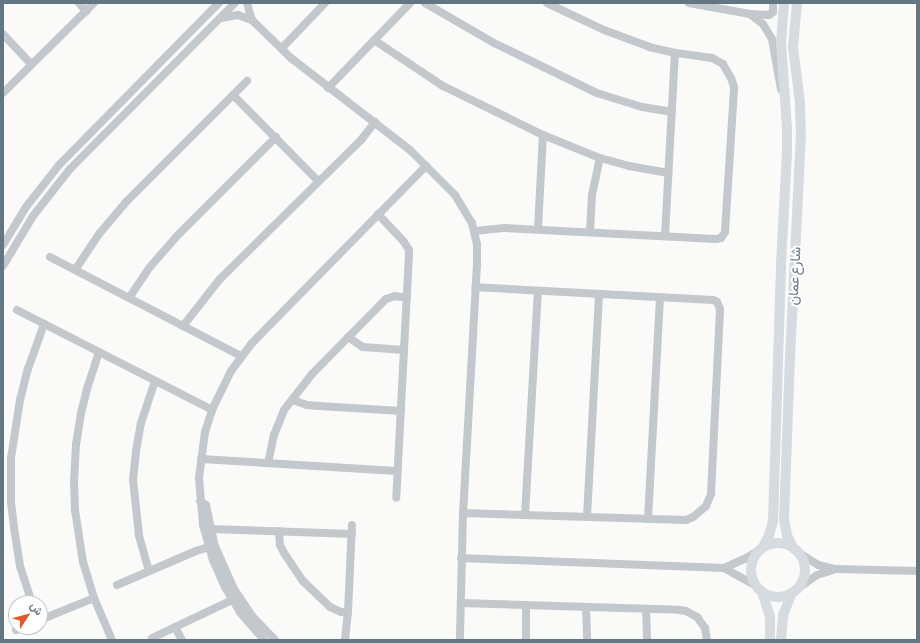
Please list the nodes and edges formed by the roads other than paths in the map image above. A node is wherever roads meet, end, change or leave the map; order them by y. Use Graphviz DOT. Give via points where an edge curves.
graph roads {
  1 [pos="79,3"];
  2 [pos="94,3"];
  3 [pos="219,3"];
  4 [pos="235,3"];
  5 [pos="247,3"];
  6 [pos="325,3"];
  7 [pos="410,3"];
  8 [pos="425,3"];
  9 [pos="547,3"];
  10 [pos="689,3"];
  11 [pos="773,3"];
  12 [pos="784,3"];
  13 [pos="797,3"];
  14 [pos="212,7"];
  15 [pos="86,10"];
  16 [pos="750,14"];
  17 [pos="219,19"];
  18 [pos="252,20"];
  19 [pos="3,34"];
  20 [pos="374,40"];
  21 [pos="282,48"];
  22 [pos="675,53"];
  23 [pos="31,64"];
  24 [pos="247,81"];
  25 [pos="328,88"];
  26 [pos="3,93"];
  27 [pos="233,94"];
  28 [pos="786,102"];
  29 [pos="672,112"];
  30 [pos="374,122"];
  31 [pos="543,135"];
  32 [pos="276,137"];
  33 [pos="600,158"];
  34 [pos="426,166"];
  35 [pos="668,173"];
  36 [pos="318,181"];
  37 [pos="378,214"];
  38 [pos="538,229"];
  39 [pos="475,231"];
  40 [pos="590,232"];
  41 [pos="665,236"];
  42 [pos="5,237"];
  43 [pos="3,244"];
  44 [pos="50,257"];
  45 [pos="3,266"];
  46 [pos="75,270"];
  47 [pos="476,287"];
  48 [pos="538,291"];
  49 [pos="599,294"];
  50 [pos="660,297"];
  51 [pos="129,298"];
  52 [pos="407,298"];
  53 [pos="17,310"];
  54 [pos="44,324"];
  55 [pos="183,326"];
  56 [pos="348,337"];
  57 [pos="404,350"];
  58 [pos="100,352"];
  59 [pos="241,356"];
  60 [pos="155,381"];
  61 [pos="292,400"];
  62 [pos="212,410"];
  63 [pos="401,411"];
  64 [pos="201,459"];
  65 [pos="268,463"];
  66 [pos="397,471"];
  67 [pos="396,498"];
  68 [pos="200,501"];
  69 [pos="463,513"];
  70 [pos="525,515"];
  71 [pos="587,517"];
  72 [pos="648,518"];
  73 [pos="352,525"];
  74 [pos="211,529"];
  75 [pos="279,531"];
  76 [pos="352,534"];
  77 [pos="209,547"];
  78 [pos="762,548"];
  79 [pos="796,551"];
  80 [pos="462,558"];
  81 [pos="724,568"];
  82 [pos="836,569"];
  83 [pos="149,571"];
  84 [pos="917,571"];
  85 [pos="117,585"];
  86 [pos="759,589"];
  87 [pos="794,591"];
  88 [pos="29,595"];
  89 [pos="94,598"];
  90 [pos="232,600"];
  91 [pos="461,603"];
  92 [pos="526,605"];
  93 [pos="586,607"];
  94 [pos="646,609"];
  95 [pos="348,612"];
  96 [pos="48,617"];
  97 [pos="175,627"];
  98 [pos="152,638"];
  99 [pos="112,640"];
  100 [pos="182,640"];
  101 [pos="264,640"];
  102 [pos="274,640"];
  103 [pos="345,640"];
  104 [pos="460,640"];
  105 [pos="526,640"];
  106 [pos="587,640"];
  107 [pos="647,640"];
  108 [pos="707,640"];
  109 [pos="770,640"];
  110 [pos="781,640"];
  1 -- 15 [label="street"];
  2 -- 15 [label="street"];
  3 -- 14 [label="street"];
  4 -- 17 [label="street"];
  5 -- 18 [label="street"];
  6 -- 21 [label="street"];
  7 -- 20 [label="street"];
  8 -- 29 [label="street" via="494,43 597,93 642,107"];
  9 -- 22 [label="street" via="626,38"];
  10 -- 16 [label="street"];
  11 -- 16 [label="street" via="773,12 769,15"];
  12 -- 28 [label="main road, شارع عمان" via="781,43"];
  13 -- 79 [label="main road, شارع عمان" via="793,47 800,103 801,137 784,520"];
  14 -- 42 [label="street" via="59,165"];
  15 -- 23 [label="street"];
  16 -- 28 [label="street" via="763,24 772,39 780,86"];
  17 -- 18 [label="street" via="233,15"];
  17 -- 45 [label="street" via="70,168 33,216"];
  18 -- 21 [label="street"];
  19 -- 23 [label="street"];
  20 -- 25 [label="street"];
  20 -- 31 [label="street" via="443,86"];
  21 -- 25 [label="street"];
  22 -- 29 [label="street"];
  22 -- 41 [label="street" via="718,60 731,78 734,90 724,235 716,239"];
  23 -- 26 [label="street"];
  24 -- 27 [label="street"];
  25 -- 30 [label="street"];
  27 -- 32 [label="street"];
  27 -- 46 [label="street" via="127,201 99,234"];
  28 -- 78 [label="main road, شارع عمان" via="787,140 773,522"];
  29 -- 35 [label="street"];
  30 -- 34 [label="street"];
  30 -- 36 [label="street" via="361,140"];
  31 -- 33 [label="street"];
  31 -- 38 [label="street"];
  32 -- 36 [label="street"];
  32 -- 51 [label="street" via="175,238 150,267"];
  33 -- 35 [label="street"];
  33 -- 40 [label="street" via="592,194"];
  34 -- 37 [label="street"];
  34 -- 39 [label="street" via="461,202"];
  35 -- 41 [label="street"];
  36 -- 55 [label="street" via="220,279"];
  37 -- 52 [label="street" via="409,250"];
  37 -- 59 [label="street"];
  38 -- 39 [label="street" via="505,228"];
  38 -- 40 [label="street"];
  39 -- 47 [label="street"];
  40 -- 41 [label="street"];
  42 -- 43 [label="street"];
  44 -- 46 [label="street"];
  46 -- 51 [label="street"];
  47 -- 48 [label="street"];
  47 -- 69 [label="street"];
  48 -- 49 [label="street"];
  48 -- 70 [label="street"];
  49 -- 50 [label="street"];
  49 -- 71 [label="street"];
  50 -- 72 [label="street"];
  50 -- 72 [label="street" via="713,300 720,306 712,487 709,502 691,519"];
  51 -- 55 [label="street"];
  52 -- 56 [label="street" via="389,297"];
  52 -- 57 [label="street"];
  53 -- 54 [label="street"];
  54 -- 58 [label="street"];
  54 -- 88 [label="street" via="20,400 11,458 14,527 20,566"];
  55 -- 59 [label="street"];
  56 -- 57 [label="street" via="363,347"];
  56 -- 61 [label="street" via="312,374"];
  57 -- 63 [label="street"];
  58 -- 60 [label="street"];
  58 -- 89 [label="street" via="81,412 74,463 75,510 79,538"];
  59 -- 62 [label="street"];
  60 -- 62 [label="street"];
  60 -- 83 [label="street" via="138,437 133,480 139,535"];
  61 -- 63 [label="street" via="313,406"];
  61 -- 65 [label="street" via="279,422"];
  62 -- 64 [label="street"];
  63 -- 66 [label="street"];
  64 -- 65 [label="street"];
  64 -- 68 [label="street"];
  65 -- 66 [label="street"];
  66 -- 67 [label="street"];
  68 -- 74 [label="street" via="206,505"];
  68 -- 77 [label="street"];
  69 -- 70 [label="street"];
  69 -- 80 [label="street"];
  70 -- 71 [label="street"];
  71 -- 72 [label="street"];
  73 -- 76 [label="street"];
  74 -- 75 [label="street"];
  74 -- 102 [label="street" via="219,559 234,589 252,616"];
  75 -- 76 [label="street"];
  75 -- 95 [label="street" via="280,545 303,581 330,607"];
  76 -- 95 [label="street"];
  77 -- 83 [label="street"];
  77 -- 90 [label="street"];
  78 -- 79 [label="main road" via="782,543"];
  78 -- 81 [label="street"];
  78 -- 86 [label="main road" via="755,554 751,566 752,579"];
  79 -- 82 [label="street" via="818,565"];
  79 -- 87 [label="main road" via="802,559 804,572"];
  80 -- 81 [label="street"];
  80 -- 91 [label="street"];
  81 -- 86 [label="street"];
  82 -- 84 [label="street"];
  82 -- 87 [label="street" via="817,575"];
  83 -- 85 [label="street"];
  86 -- 87 [label="main road" via="777,597"];
  86 -- 109 [label="main road" via="770,616"];
  87 -- 110 [label="main road" via="782,615"];
  89 -- 96 [label="street"];
  89 -- 99 [label="street"];
  90 -- 97 [label="street"];
  90 -- 101 [label="street"];
  91 -- 92 [label="street"];
  91 -- 104 [label="street"];
  92 -- 93 [label="street"];
  92 -- 105 [label="street"];
  93 -- 94 [label="street"];
  93 -- 106 [label="street"];
  94 -- 107 [label="street"];
  94 -- 108 [label="street" via="680,610 692,614 702,622"];
  95 -- 103 [label="street"];
  97 -- 98 [label="street"];
  97 -- 100 [label="street"];
}
